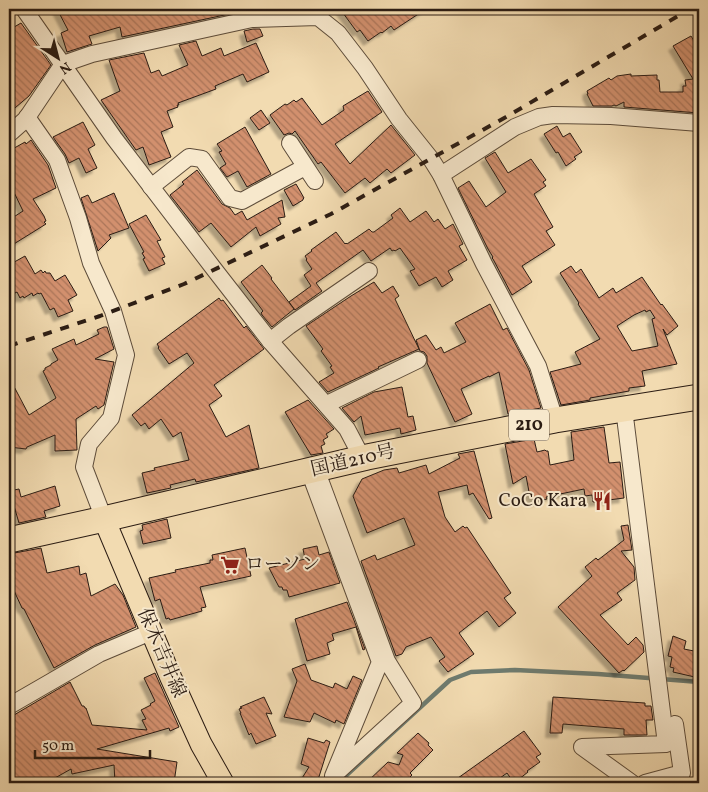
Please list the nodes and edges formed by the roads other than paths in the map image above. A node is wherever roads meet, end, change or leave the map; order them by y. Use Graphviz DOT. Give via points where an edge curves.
graph roads {
  1 [pos="24,9"];
  2 [pos="318,13"];
  3 [pos="63,64"];
  4 [pos="27,117"];
  5 [pos="699,123"];
  6 [pos="9,134"];
  7 [pos="290,143"];
  8 [pos="305,166"];
  9 [pos="441,175"];
  10 [pos="315,181"];
  11 [pos="151,187"];
  12 [pos="369,271"];
  13 [pos="270,341"];
  14 [pos="418,360"];
  15 [pos="699,397"];
  16 [pos="327,404"];
  17 [pos="628,408"];
  18 [pos="555,420"];
  19 [pos="360,458"];
  20 [pos="312,470"];
  21 [pos="104,519"];
  22 [pos="9,540"];
  23 [pos="152,632"];
  24 [pos="9,706"];
  25 [pos="223,783"];
  26 [pos="632,783"];
  27 [pos="646,783"];
  1 -- 3 [label="street"];
  2 -- 3 [label="street" via="252,19 92,54"];
  2 -- 9 [label="street" via="365,68"];
  3 -- 4 [label="street"];
  3 -- 11 [label="street"];
  4 -- 6 [label="street"];
  4 -- 21 [label="street" via="56,160 126,355 111,418 90,444 84,467"];
  5 -- 9 [label="street" via="611,116 539,117"];
  7 -- 8 [label="street"];
  8 -- 10 [label="street"];
  8 -- 11 [label="street" via="242,201 230,198 202,159 189,157"];
  9 -- 18 [label="street" via="538,366"];
  11 -- 13 [label="street"];
  12 -- 13 [label="street"];
  13 -- 16 [label="street"];
  14 -- 16 [label="street"];
  15 -- 17 [label="highway, 国道210号 / 210"];
  16 -- 19 [label="street" via="347,428"];
  17 -- 18 [label="highway, 国道210号 / 210"];
  17 -- 26 [label="street" via="666,744 582,746"];
  17 -- 27 [label="street" via="682,773"];
  18 -- 19 [label="highway, 国道210号 / 210"];
  19 -- 20 [label="highway, 国道210号 / 210"];
  20 -- 20 [label="street" via="387,661 413,703 332,776 380,662"];
  20 -- 21 [label="highway, 国道210号 / 210"];
  21 -- 22 [label="highway, 国道210号 / 210"];
  21 -- 23 [label="main road, 保木吉井線"];
  23 -- 24 [label="street" via="99,654"];
  23 -- 25 [label="main road, 保木吉井線" via="201,744"];
}
